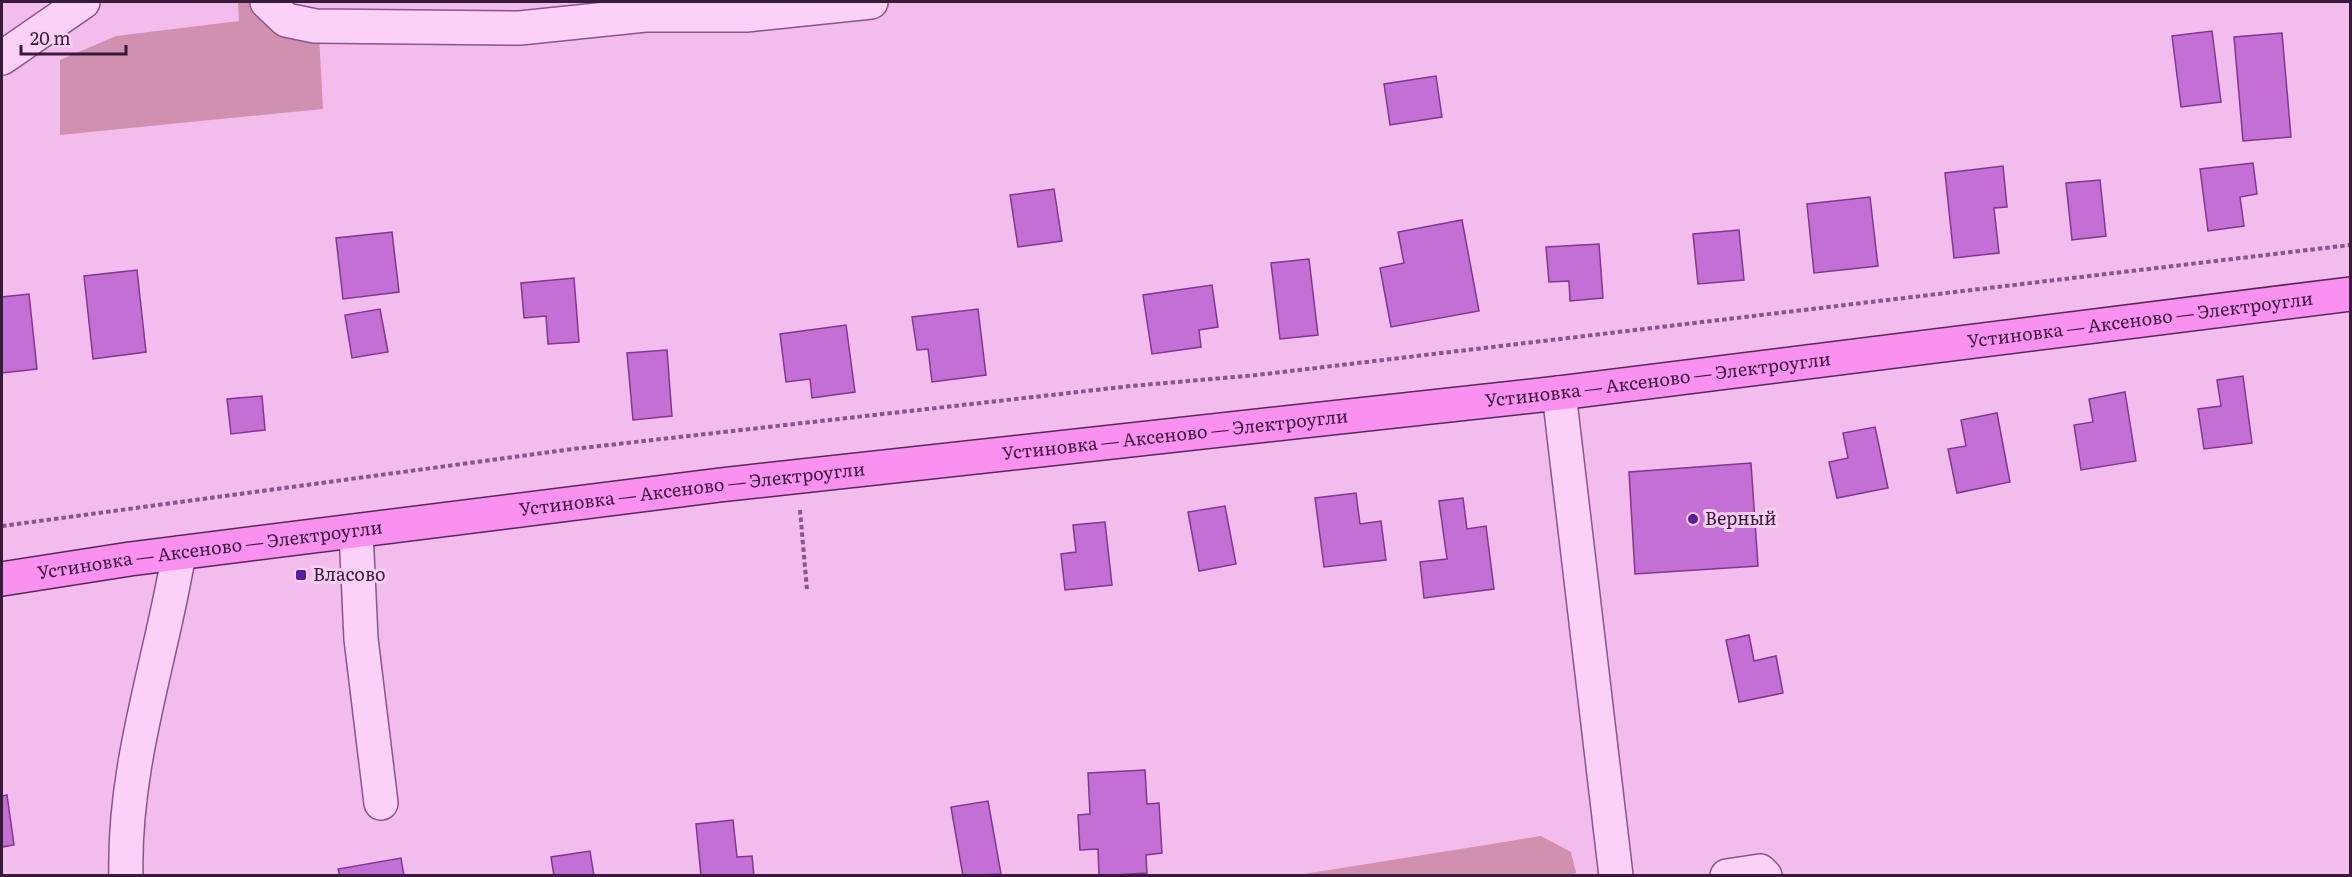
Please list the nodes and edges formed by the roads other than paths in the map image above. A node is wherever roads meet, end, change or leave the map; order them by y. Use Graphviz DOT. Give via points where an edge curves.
graph roads {
  1 [pos="83,2"];
  2 [pos="267,2"];
  3 [pos="871,2"];
  4 [pos="2,58"];
  5 [pos="2350,294"];
  6 [pos="1559,393"];
  7 [pos="356,531"];
  8 [pos="179,553"];
  9 [pos="2,579"];
  10 [pos="381,803"];
  11 [pos="126,876"];
  12 [pos="1616,876"];
  13 [pos="1727,876"];
  14 [pos="1765,876"];
  1 -- 4 [label="street"];
  2 -- 3 [label="street" via="286,20 315,26 520,28 645,15 746,15"];
  5 -- 6 [label="main road, Устиновка — Аксеново — Электроугли"];
  6 -- 7 [label="main road, Устиновка — Аксеново — Электроугли" via="797,476"];
  6 -- 12 [label="street"];
  7 -- 8 [label="main road, Устиновка — Аксеново — Электроугли"];
  7 -- 10 [label="street" via="361,639"];
  8 -- 9 [label="main road, Устиновка — Аксеново — Электроугли"];
  8 -- 11 [label="street" via="133,769 125,837"];
  13 -- 14 [label="street" via="1760,871"];
}
